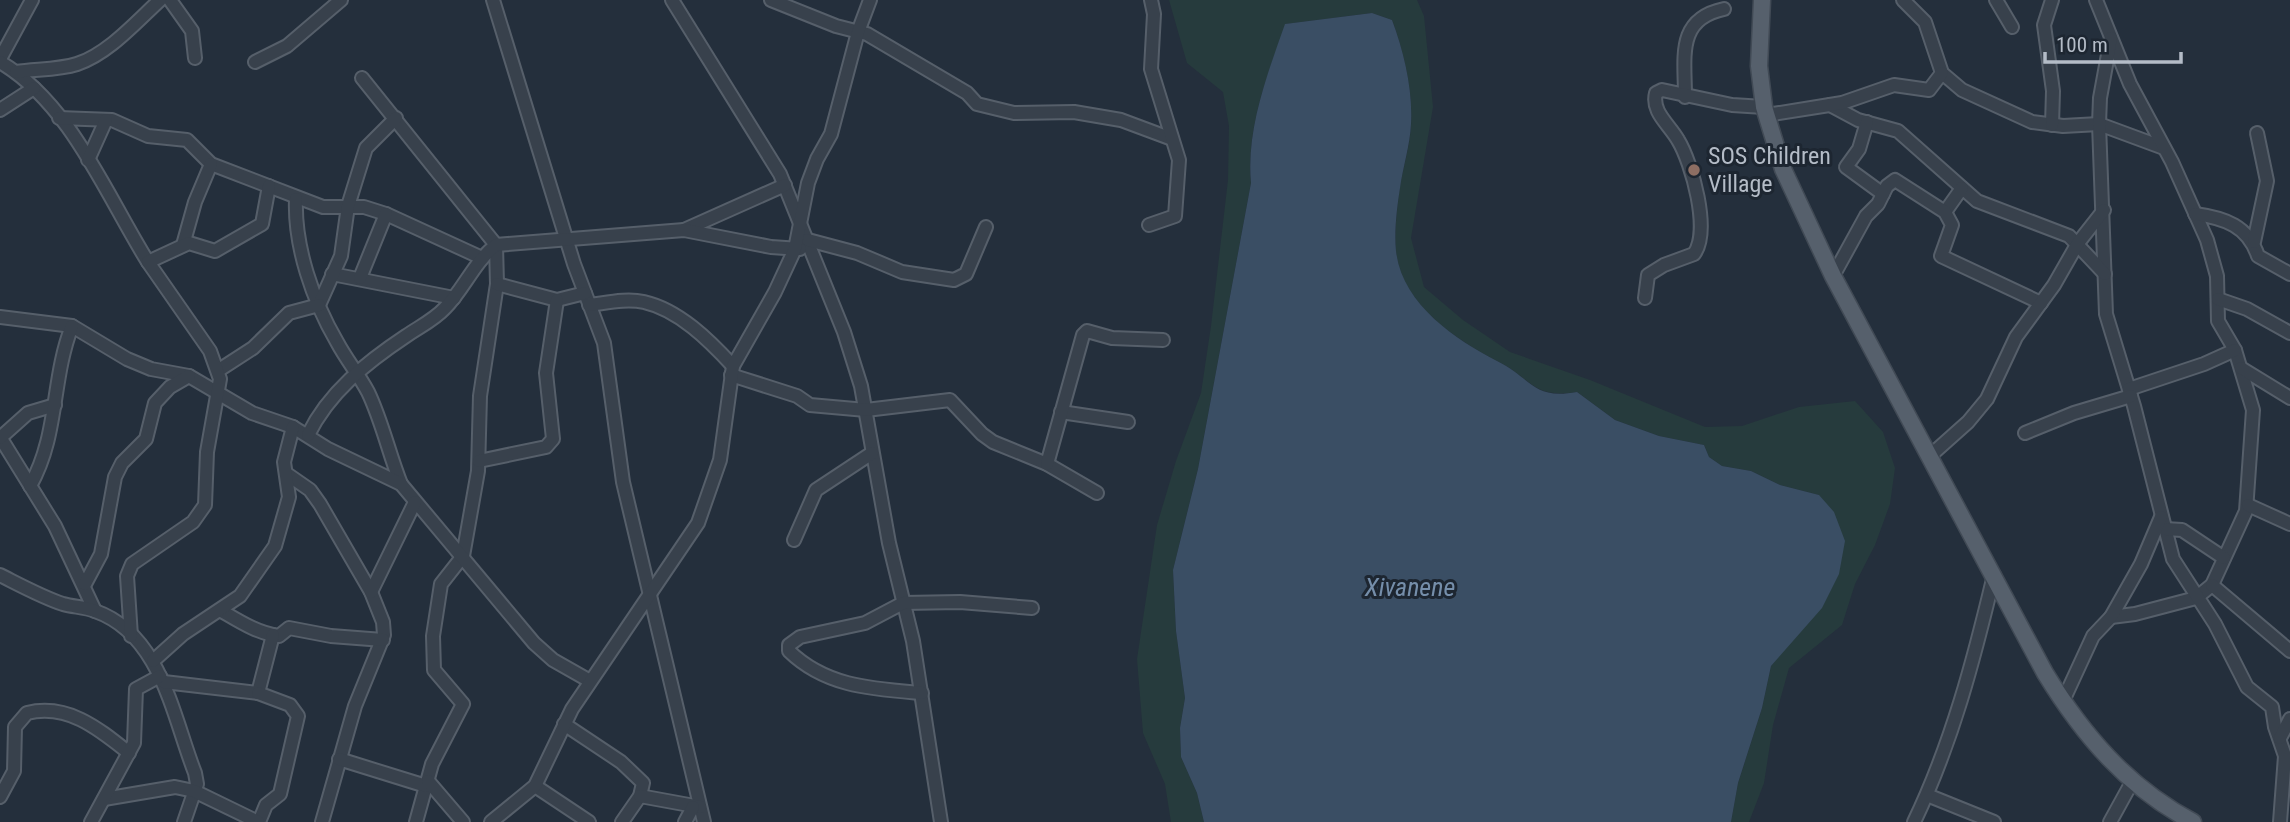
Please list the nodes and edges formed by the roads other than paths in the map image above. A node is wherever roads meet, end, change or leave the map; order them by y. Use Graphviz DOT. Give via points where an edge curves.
graph roads {
  1 [pos="32,0"];
  2 [pos="159,0"];
  3 [pos="170,0"];
  4 [pos="672,0"];
  5 [pos="771,0"];
  6 [pos="870,0"];
  7 [pos="1151,0"];
  8 [pos="1762,0"];
  9 [pos="1903,0"];
  10 [pos="1996,0"];
  11 [pos="2052,0"];
  12 [pos="2096,0"];
  13 [pos="334,1"];
  14 [pos="490,1"];
  15 [pos="1724,9"];
  16 [pos="2012,27"];
  17 [pos="858,32"];
  18 [pos="2111,38"];
  19 [pos="195,58"];
  20 [pos="0,60"];
  21 [pos="255,62"];
  22 [pos="16,72"];
  23 [pos="1942,73"];
  24 [pos="362,78"];
  25 [pos="34,88"];
  26 [pos="1685,96"];
  27 [pos="1830,105"];
  28 [pos="0,110"];
  29 [pos="1765,111"];
  30 [pos="60,118"];
  31 [pos="396,118"];
  32 [pos="106,120"];
  33 [pos="1867,122"];
  34 [pos="2099,124"];
  35 [pos="2052,125"];
  36 [pos="2257,133"];
  37 [pos="1172,139"];
  38 [pos="2164,148"];
  39 [pos="88,160"];
  40 [pos="211,164"];
  41 [pos="785,185"];
  42 [pos="269,186"];
  43 [pos="1962,188"];
  44 [pos="1883,194"];
  45 [pos="296,199"];
  46 [pos="348,206"];
  47 [pos="2104,210"];
  48 [pos="1945,212"];
  49 [pos="386,214"];
  50 [pos="2195,214"];
  51 [pos="802,225"];
  52 [pos="1149,225"];
  53 [pos="985,226"];
  54 [pos="684,230"];
  55 [pos="566,240"];
  56 [pos="2255,242"];
  57 [pos="2078,243"];
  58 [pos="809,244"];
  59 [pos="183,245"];
  60 [pos="496,245"];
  61 [pos="795,249"];
  62 [pos="482,258"];
  63 [pos="148,262"];
  64 [pos="332,274"];
  65 [pos="2105,274"];
  66 [pos="2290,274"];
  67 [pos="1833,276"];
  68 [pos="360,278"];
  69 [pos="497,284"];
  70 [pos="454,298"];
  71 [pos="1645,298"];
  72 [pos="587,299"];
  73 [pos="2217,299"];
  74 [pos="557,300"];
  75 [pos="2041,303"];
  76 [pos="319,305"];
  77 [pos="0,317"];
  78 [pos="72,326"];
  79 [pos="2290,333"];
  80 [pos="1163,340"];
  81 [pos="2235,350"];
  82 [pos="2241,368"];
  83 [pos="219,370"];
  84 [pos="732,370"];
  85 [pos="357,373"];
  86 [pos="189,376"];
  87 [pos="217,390"];
  88 [pos="2130,393"];
  89 [pos="2290,398"];
  90 [pos="55,405"];
  91 [pos="866,410"];
  92 [pos="1061,412"];
  93 [pos="1128,422"];
  94 [pos="293,428"];
  95 [pos="2025,433"];
  96 [pos="308,435"];
  97 [pos="0,437"];
  98 [pos="872,453"];
  99 [pos="1931,455"];
  100 [pos="479,461"];
  101 [pos="1046,464"];
  102 [pos="287,474"];
  103 [pos="401,484"];
  104 [pos="30,486"];
  105 [pos="1097,493"];
  106 [pos="415,502"];
  107 [pos="2248,505"];
  108 [pos="2163,523"];
  109 [pos="2290,524"];
  110 [pos="794,540"];
  111 [pos="463,556"];
  112 [pos="2224,558"];
  113 [pos="0,575"];
  114 [pos="1994,575"];
  115 [pos="85,584"];
  116 [pos="2212,585"];
  117 [pos="371,592"];
  118 [pos="650,595"];
  119 [pos="2196,598"];
  120 [pos="903,603"];
  121 [pos="1032,608"];
  122 [pos="220,610"];
  123 [pos="95,611"];
  124 [pos="2111,617"];
  125 [pos="273,635"];
  126 [pos="131,636"];
  127 [pos="383,640"];
  128 [pos="2290,651"];
  129 [pos="153,661"];
  130 [pos="162,679"];
  131 [pos="590,681"];
  132 [pos="922,693"];
  133 [pos="258,694"];
  134 [pos="2063,701"];
  135 [pos="2290,719"];
  136 [pos="564,724"];
  137 [pos="2280,738"];
  138 [pos="129,753"];
  139 [pos="339,759"];
  140 [pos="2287,779"];
  141 [pos="2132,782"];
  142 [pos="427,784"];
  143 [pos="535,786"];
  144 [pos="194,791"];
  145 [pos="1927,795"];
  146 [pos="640,796"];
  147 [pos="0,797"];
  148 [pos="104,799"];
  149 [pos="696,807"];
  150 [pos="91,822"];
  151 [pos="184,822"];
  152 [pos="258,822"];
  153 [pos="322,822"];
  154 [pos="416,822"];
  155 [pos="463,822"];
  156 [pos="491,822"];
  157 [pos="589,822"];
  158 [pos="622,822"];
  159 [pos="685,822"];
  160 [pos="704,822"];
  161 [pos="941,822"];
  162 [pos="1914,822"];
  163 [pos="1994,822"];
  164 [pos="2110,822"];
  165 [pos="2193,822"];
  166 [pos="2280,822"];
  1 -- 20 [label="street"];
  2 -- 22 [label="street" via="89,59"];
  3 -- 19 [label="street" via="192,30"];
  4 -- 41 [label="street"];
  5 -- 17 [label="street"];
  6 -- 17 [label="street"];
  7 -- 37 [label="street" via="1150,69"];
  8 -- 29 [label="main road" via="1759,66"];
  9 -- 23 [label="street" via="1924,22"];
  10 -- 16 [label="street"];
  11 -- 35 [label="street" via="2044,25 2053,91"];
  12 -- 18 [label="street"];
  13 -- 21 [label="street" via="287,46"];
  14 -- 55 [label="street"];
  15 -- 26 [label="street" via="1705,14 1692,24 1686,40"];
  17 -- 37 [label="street" via="967,93 977,104 1014,113 1074,112 1121,120"];
  17 -- 51 [label="street" via="831,134 808,183"];
  18 -- 34 [label="street"];
  18 -- 38 [label="street"];
  20 -- 22 [label="street"];
  22 -- 25 [label="street"];
  23 -- 27 [label="street" via="1929,90 1894,85"];
  23 -- 35 [label="street" via="1978,99 2032,122"];
  24 -- 31 [label="street"];
  25 -- 28 [label="street"];
  25 -- 30 [label="street"];
  26 -- 29 [label="street"];
  26 -- 71 [label="street" via="1662,90 1655,99 1656,108 1683,149 1702,227 1699,245 1694,254 1648,275"];
  27 -- 29 [label="street"];
  27 -- 33 [label="street"];
  29 -- 67 [label="main road" via="1783,169"];
  30 -- 32 [label="street"];
  30 -- 39 [label="street"];
  31 -- 46 [label="street" via="366,148"];
  31 -- 60 [label="street"];
  32 -- 39 [label="street"];
  32 -- 40 [label="street" via="148,136 192,142"];
  33 -- 43 [label="street" via="1904,135"];
  33 -- 44 [label="street" via="1859,149 1846,167"];
  34 -- 35 [label="street"];
  34 -- 38 [label="street"];
  34 -- 47 [label="street"];
  36 -- 56 [label="street" via="2267,181"];
  37 -- 52 [label="street" via="1179,160 1176,214"];
  38 -- 50 [label="street"];
  39 -- 63 [label="street"];
  40 -- 42 [label="street"];
  40 -- 59 [label="street"];
  41 -- 51 [label="street"];
  41 -- 54 [label="street"];
  42 -- 45 [label="street"];
  42 -- 59 [label="street" via="262,224 214,252"];
  43 -- 48 [label="street"];
  43 -- 57 [label="street" via="1986,206 2051,228"];
  44 -- 48 [label="street" via="1895,180"];
  44 -- 67 [label="street"];
  45 -- 46 [label="street" via="323,207"];
  45 -- 76 [label="street" via="295,217"];
  46 -- 49 [label="street"];
  46 -- 64 [label="street" via="343,247"];
  47 -- 57 [label="street"];
  47 -- 65 [label="street"];
  48 -- 75 [label="street" via="1952,225 1941,256"];
  49 -- 62 [label="street"];
  49 -- 68 [label="street"];
  50 -- 56 [label="street" via="2227,220"];
  50 -- 73 [label="street" via="2214,263"];
  51 -- 58 [label="street"];
  51 -- 61 [label="street"];
  53 -- 58 [label="street" via="967,274 954,280 902,272 857,253"];
  54 -- 55 [label="street"];
  54 -- 61 [label="street"];
  55 -- 60 [label="street"];
  55 -- 72 [label="street"];
  56 -- 66 [label="street" via="2258,256"];
  57 -- 65 [label="street"];
  57 -- 75 [label="street"];
  58 -- 61 [label="street"];
  58 -- 91 [label="street" via="844,332"];
  59 -- 63 [label="street"];
  60 -- 62 [label="street"];
  60 -- 69 [label="street"];
  61 -- 84 [label="street"];
  62 -- 70 [label="street"];
  63 -- 83 [label="street"];
  64 -- 68 [label="street"];
  64 -- 76 [label="street"];
  65 -- 88 [label="street" via="2109,324"];
  67 -- 99 [label="main road"];
  68 -- 70 [label="street"];
  69 -- 74 [label="street"];
  69 -- 100 [label="street" via="480,396"];
  70 -- 85 [label="street"];
  72 -- 74 [label="street"];
  72 -- 84 [label="street" via="643,301 664,309 683,320"];
  72 -- 118 [label="street" via="604,343 623,482"];
  73 -- 79 [label="street" via="2239,305"];
  73 -- 81 [label="street" via="2219,326"];
  74 -- 100 [label="street" via="546,373 553,439 550,444"];
  75 -- 99 [label="street" via="2010,347 1987,399"];
  76 -- 83 [label="street" via="289,313 253,348"];
  76 -- 85 [label="street"];
  77 -- 78 [label="street"];
  78 -- 86 [label="street" via="141,365"];
  78 -- 90 [label="street" via="58,366"];
  80 -- 92 [label="street" via="1112,338 1087,331"];
  81 -- 82 [label="street"];
  81 -- 88 [label="street"];
  82 -- 89 [label="street"];
  82 -- 107 [label="street" via="2253,410"];
  83 -- 87 [label="street"];
  84 -- 91 [label="street" via="810,405"];
  84 -- 118 [label="street" via="726,430 708,500"];
  85 -- 96 [label="street" via="327,402"];
  85 -- 103 [label="street"];
  86 -- 87 [label="street"];
  86 -- 115 [label="street" via="155,403 146,439 114,477 101,555"];
  87 -- 94 [label="street" via="252,413"];
  87 -- 126 [label="street" via="207,452 205,505 192,522 132,564 127,576"];
  88 -- 95 [label="street"];
  88 -- 108 [label="street"];
  90 -- 97 [label="street" via="28,413"];
  90 -- 104 [label="street" via="43,460"];
  91 -- 98 [label="street"];
  91 -- 101 [label="street" via="950,400 993,442"];
  92 -- 93 [label="street"];
  92 -- 101 [label="street"];
  94 -- 96 [label="street"];
  94 -- 102 [label="street" via="284,462"];
  96 -- 103 [label="street"];
  97 -- 104 [label="street"];
  98 -- 110 [label="street" via="816,490"];
  98 -- 120 [label="street"];
  99 -- 114 [label="main road"];
  100 -- 111 [label="street"];
  101 -- 105 [label="street"];
  102 -- 117 [label="street" via="320,503"];
  102 -- 122 [label="street" via="289,497 275,546 240,596"];
  103 -- 106 [label="street"];
  104 -- 115 [label="street"];
  106 -- 111 [label="street"];
  106 -- 117 [label="street"];
  107 -- 109 [label="street"];
  107 -- 112 [label="street"];
  108 -- 112 [label="street"];
  108 -- 119 [label="street" via="2178,572"];
  108 -- 124 [label="street"];
  111 -- 131 [label="street" via="534,643"];
  111 -- 142 [label="street" via="441,584 433,636 434,670 463,704 438,750"];
  112 -- 116 [label="street"];
  113 -- 123 [label="street" via="62,603"];
  114 -- 134 [label="main road"];
  114 -- 145 [label="street" via="1978,643"];
  115 -- 123 [label="street"];
  116 -- 119 [label="street"];
  116 -- 128 [label="street"];
  117 -- 127 [label="street" via="383,622"];
  118 -- 131 [label="street"];
  118 -- 149 [label="street"];
  119 -- 124 [label="street"];
  119 -- 137 [label="street" via="2216,624 2246,687 2272,707"];
  120 -- 121 [label="street"];
  120 -- 132 [label="street"];
  120 -- 132 [label="street" via="865,623 800,637 791,641 789,651 832,681"];
  122 -- 125 [label="street"];
  122 -- 129 [label="street"];
  123 -- 126 [label="street"];
  124 -- 134 [label="street" via="2093,636"];
  125 -- 127 [label="street" via="289,628"];
  125 -- 133 [label="street"];
  126 -- 129 [label="street"];
  127 -- 139 [label="street"];
  129 -- 130 [label="street"];
  130 -- 133 [label="street"];
  130 -- 138 [label="street" via="141,683 136,689 136,733"];
  130 -- 144 [label="street" via="195,773"];
  131 -- 136 [label="street"];
  132 -- 161 [label="street"];
  133 -- 152 [label="street" via="290,705 298,716 280,794 266,804"];
  134 -- 141 [label="main road" via="2088,738"];
  135 -- 137 [label="street"];
  136 -- 143 [label="street"];
  136 -- 146 [label="street" via="639,778 644,789"];
  137 -- 140 [label="street"];
  138 -- 147 [label="street" via="69,714 27,713 15,727 14,771"];
  138 -- 148 [label="street"];
  139 -- 142 [label="street"];
  139 -- 153 [label="street"];
  140 -- 166 [label="street"];
  141 -- 164 [label="street"];
  141 -- 165 [label="main road"];
  142 -- 154 [label="street"];
  142 -- 155 [label="street"];
  143 -- 156 [label="street"];
  143 -- 157 [label="street"];
  144 -- 148 [label="street" via="157,788"];
  144 -- 151 [label="street"];
  144 -- 152 [label="street"];
  145 -- 162 [label="street"];
  145 -- 163 [label="street"];
  146 -- 149 [label="street"];
  146 -- 158 [label="street"];
  148 -- 150 [label="street"];
  149 -- 159 [label="street"];
  149 -- 160 [label="street"];
}
